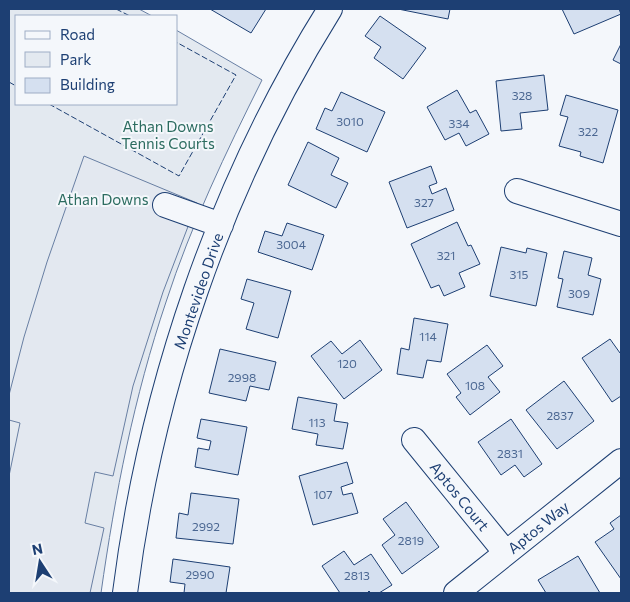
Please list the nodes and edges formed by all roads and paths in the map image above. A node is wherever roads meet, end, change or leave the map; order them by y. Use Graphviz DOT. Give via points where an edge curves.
graph roads {
  1 [pos="330,9"];
  2 [pos="518,191"];
  3 [pos="166,205"];
  4 [pos="621,224"];
  5 [pos="221,225"];
  6 [pos="414,440"];
  7 [pos="621,461"];
  8 [pos="506,553"];
  9 [pos="125,593"];
  10 [pos="456,593"];
  1 -- 5 [label="street, Montevideo Drive" via="278,101"];
  2 -- 4 [label="street"];
  3 -- 5 [label="street"];
  5 -- 9 [label="street, Montevideo Drive" via="190,307 166,387 145,473"];
  6 -- 8 [label="street, Aptos Court"];
  7 -- 8 [label="street, Aptos Way"];
  8 -- 10 [label="street, Aptos Way"];
}
